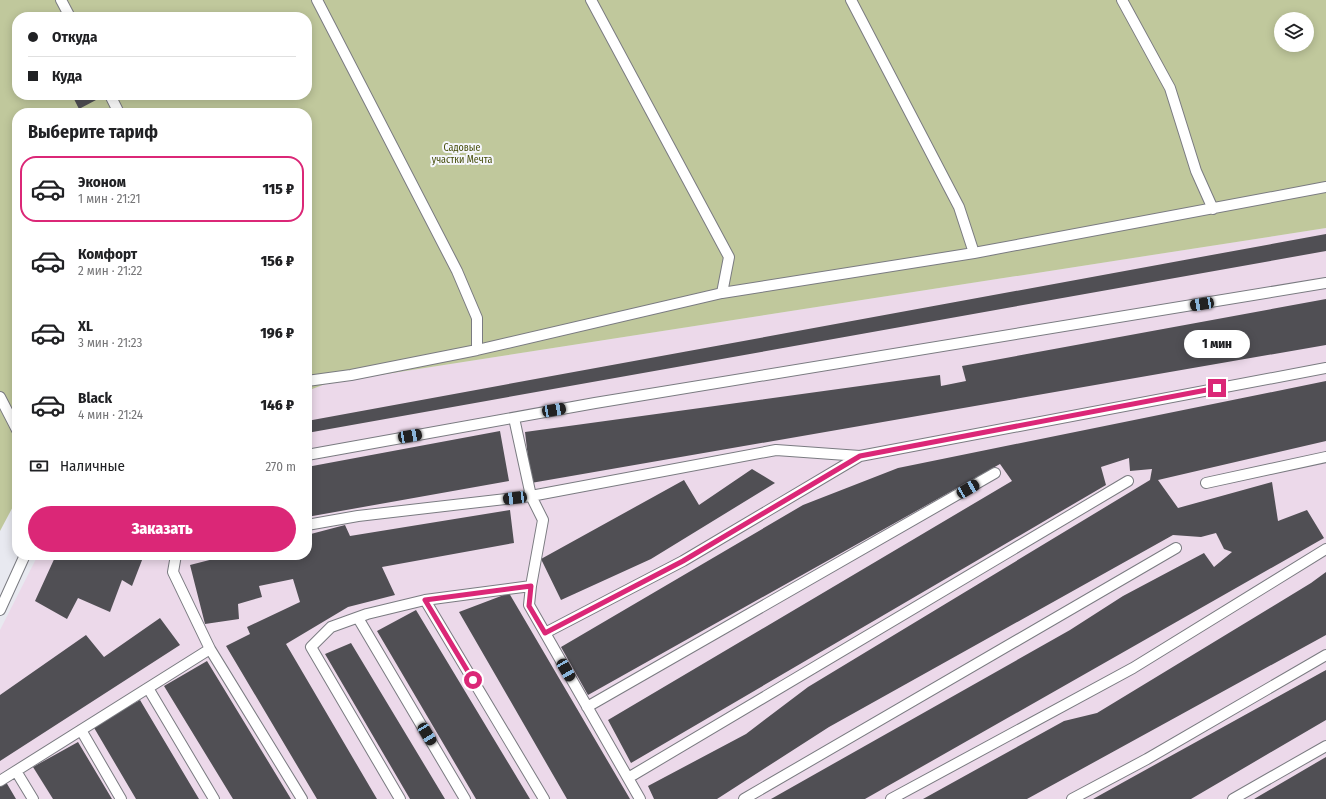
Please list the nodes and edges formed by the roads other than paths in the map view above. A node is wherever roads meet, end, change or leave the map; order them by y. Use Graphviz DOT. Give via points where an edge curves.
graph roads {
  1 [pos="61,0"];
  2 [pos="317,0"];
  3 [pos="592,0"];
  4 [pos="851,0"];
  5 [pos="1122,0"];
  6 [pos="67,12"];
  7 [pos="1326,187"];
  8 [pos="1213,209"];
  9 [pos="974,254"];
  10 [pos="1326,284"];
  11 [pos="722,293"];
  12 [pos="477,350"];
  13 [pos="1326,368"];
  14 [pos="312,380"];
  15 [pos="0,397"];
  16 [pos="514,418"];
  17 [pos="12,420"];
  18 [pos="312,454"];
  19 [pos="860,456"];
  20 [pos="1326,456"];
  21 [pos="995,474"];
  22 [pos="1128,481"];
  23 [pos="1206,483"];
  24 [pos="531,496"];
  25 [pos="312,525"];
  26 [pos="1176,548"];
  27 [pos="1326,549"];
  28 [pos="24,560"];
  29 [pos="175,560"];
  30 [pos="531,586"];
  31 [pos="425,600"];
  32 [pos="0,610"];
  33 [pos="358,618"];
  34 [pos="545,633"];
  35 [pos="210,649"];
  36 [pos="1326,655"];
  37 [pos="148,688"];
  38 [pos="588,707"];
  39 [pos="81,730"];
  40 [pos="1326,746"];
  41 [pos="16,771"];
  42 [pos="628,778"];
  43 [pos="0,781"];
  44 [pos="33,799"];
  45 [pos="122,799"];
  46 [pos="214,799"];
  47 [pos="302,799"];
  48 [pos="400,799"];
  49 [pos="465,799"];
  50 [pos="544,799"];
  51 [pos="640,799"];
  52 [pos="744,799"];
  53 [pos="891,799"];
  54 [pos="1072,799"];
  55 [pos="1233,799"];
  1 -- 6 [label="lane"];
  2 -- 12 [label="lane" via="457,271 477,318"];
  3 -- 11 [label="lane" via="729,257"];
  4 -- 9 [label="lane" via="959,207"];
  5 -- 8 [label="lane" via="1170,88 1196,170"];
  7 -- 8 [label="lane"];
  8 -- 9 [label="lane"];
  9 -- 11 [label="lane"];
  10 -- 16 [label="lane" via="634,396"];
  11 -- 12 [label="lane"];
  12 -- 14 [label="lane"];
  13 -- 19 [label="lane"];
  15 -- 17 [label="lane"];
  16 -- 18 [label="lane"];
  16 -- 24 [label="lane"];
  19 -- 24 [label="lane" via="776,450"];
  19 -- 34 [label="lane" via="683,561"];
  20 -- 23 [label="lane"];
  21 -- 38 [label="lane"];
  22 -- 42 [label="lane"];
  24 -- 25 [label="lane" via="358,516"];
  24 -- 30 [label="lane" via="543,520"];
  26 -- 52 [label="lane"];
  27 -- 53 [label="lane" via="1133,668"];
  28 -- 32 [label="lane"];
  29 -- 35 [label="lane" via="173,572"];
  30 -- 31 [label="lane"];
  30 -- 34 [label="lane" via="529,606"];
  31 -- 33 [label="lane"];
  31 -- 50 [label="lane"];
  33 -- 48 [label="lane" via="332,627 311,647"];
  33 -- 49 [label="lane"];
  34 -- 38 [label="lane"];
  35 -- 37 [label="lane"];
  35 -- 47 [label="lane"];
  36 -- 54 [label="lane" via="1147,759"];
  37 -- 39 [label="lane"];
  37 -- 46 [label="lane"];
  38 -- 42 [label="lane"];
  39 -- 41 [label="lane"];
  39 -- 45 [label="lane"];
  40 -- 55 [label="lane"];
  41 -- 43 [label="lane"];
  41 -- 44 [label="lane"];
  42 -- 51 [label="lane"];
}
